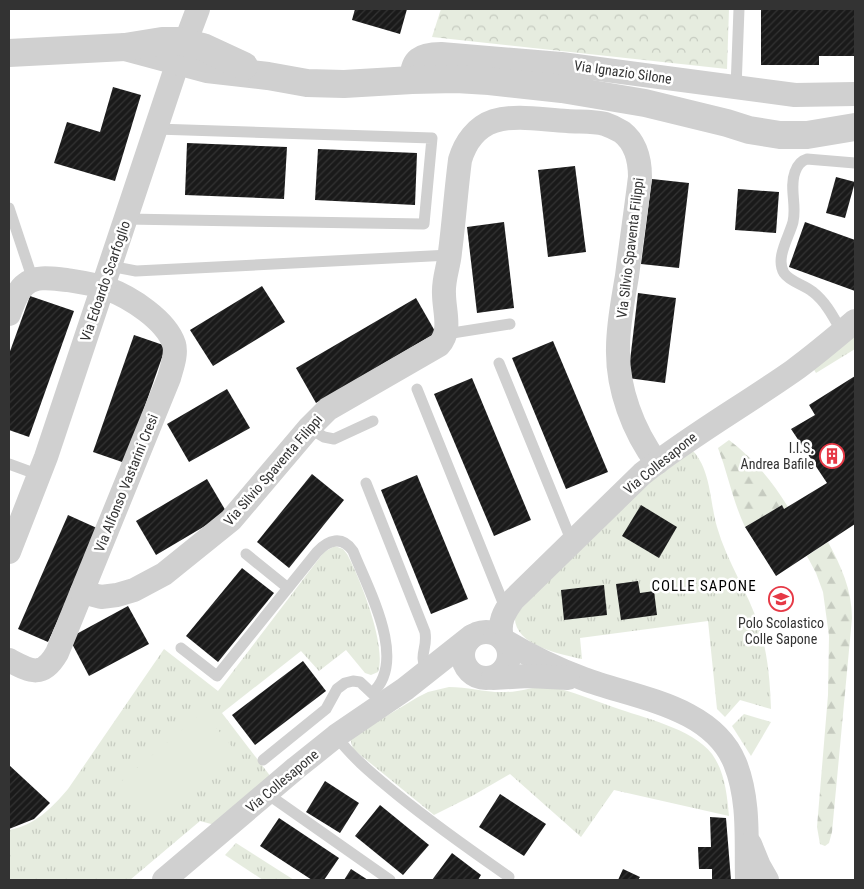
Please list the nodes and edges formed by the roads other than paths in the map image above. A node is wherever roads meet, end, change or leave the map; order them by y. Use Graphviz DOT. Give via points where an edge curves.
graph roads {
  1 [pos="198,9"];
  2 [pos="739,9"];
  3 [pos="182,52"];
  4 [pos="9,53"];
  5 [pos="412,80"];
  6 [pos="736,88"];
  7 [pos="854,94"];
  8 [pos="855,127"];
  9 [pos="156,129"];
  10 [pos="855,164"];
  11 [pos="9,208"];
  12 [pos="126,219"];
  13 [pos="450,255"];
  14 [pos="106,276"];
  15 [pos="33,280"];
  16 [pos="9,314"];
  17 [pos="510,324"];
  18 [pos="849,326"];
  19 [pos="446,334"];
  20 [pos="499,363"];
  21 [pos="416,389"];
  22 [pos="373,421"];
  23 [pos="309,428"];
  24 [pos="657,463"];
  25 [pos="9,464"];
  26 [pos="39,475"];
  27 [pos="366,483"];
  28 [pos="572,542"];
  29 [pos="9,552"];
  30 [pos="246,554"];
  31 [pos="288,588"];
  32 [pos="82,592"];
  33 [pos="506,610"];
  34 [pos="472,636"];
  35 [pos="503,640"];
  36 [pos="181,648"];
  37 [pos="9,660"];
  38 [pos="428,674"];
  39 [pos="487,678"];
  40 [pos="584,679"];
  41 [pos="377,699"];
  42 [pos="336,736"];
  43 [pos="263,760"];
  44 [pos="266,793"];
  45 [pos="748,838"];
  46 [pos="509,877"];
  47 [pos="164,880"];
  48 [pos="390,880"];
  49 [pos="747,880"];
  50 [pos="767,880"];
  1 -- 3 [label="street, Via Edoardo Scarfoglio"];
  2 -- 6 [label="lane"];
  3 -- 4 [label="street, Via Ignazio Silone" via="162,41 125,47"];
  3 -- 5 [label="street, Via Ignazio Silone" via="203,47 268,76 325,84"];
  3 -- 9 [label="street, Via Edoardo Scarfoglio"];
  5 -- 6 [label="street, Via Ignazio Silone" via="415,61 441,54 561,64"];
  5 -- 8 [label="street, Via Ignazio Silone" via="489,81 592,93 645,102 749,130 780,135"];
  6 -- 7 [label="street, Via Ignazio Silone" via="795,95"];
  9 -- 12 [label="street, Via Edoardo Scarfoglio"];
  9 -- 12 [label="lane" via="432,138 424,224"];
  10 -- 18 [label="lane" via="807,159 798,164 793,181 794,217 781,260 786,276 808,288"];
  11 -- 15 [label="lane"];
  12 -- 14 [label="street, Via Edoardo Scarfoglio"];
  13 -- 14 [label="lane" via="136,271"];
  13 -- 19 [label="street, Via Silvio Spaventa Filippi" via="443,291"];
  13 -- 24 [label="street, Via Silvio Spaventa Filippi" via="460,160 468,141 484,126 493,121 515,118 598,123 615,128 626,136 638,158 640,177 619,333 618,364 636,428"];
  14 -- 15 [label="street, Via Alfonso Vastarini Cresi"];
  14 -- 26 [label="street, Via Edoardo Scarfoglio"];
  14 -- 32 [label="street, Via Alfonso Vastarini Cresi" via="130,300 155,318 175,346 169,378"];
  15 -- 16 [label="street" via="20,289"];
  17 -- 19 [label="lane"];
  18 -- 24 [label="street, Via Collesapone" via="793,371"];
  19 -- 23 [label="street, Via Silvio Spaventa Filippi" via="439,345 328,409"];
  20 -- 28 [label="lane"];
  21 -- 33 [label="lane"];
  22 -- 23 [label="lane" via="334,438 324,437"];
  23 -- 32 [label="street, Via Silvio Spaventa Filippi" via="231,520 164,574 117,595 102,597"];
  24 -- 28 [label="street, Via Collesapone"];
  25 -- 26 [label="lane"];
  26 -- 29 [label="street, Via Edoardo Scarfoglio"];
  27 -- 38 [label="lane" via="424,632 426,643 422,660"];
  28 -- 33 [label="street, Via Collesapone"];
  30 -- 31 [label="lane"];
  31 -- 36 [label="lane" via="217,676"];
  31 -- 41 [label="lane" via="326,544 339,540 351,548 386,642 386,673"];
  32 -- 37 [label="street, Via Alfonso Vastarini Cresi" via="48,666 34,671"];
  33 -- 35 [label="street, Via Collesapone" via="500,626"];
  34 -- 35 [label="street" via="487,632"];
  34 -- 38 [label="street, Via Collesapone"];
  34 -- 39 [label="street" via="463,649 463,660 471,674"];
  35 -- 39 [label="street" via="509,653 508,665 500,674"];
  35 -- 40 [label="street"];
  38 -- 39 [label="street"];
  38 -- 41 [label="street, Via Collesapone" via="405,689"];
  39 -- 40 [label="street"];
  40 -- 45 [label="street" via="662,703 712,731 736,764"];
  41 -- 42 [label="street, Via Collesapone"];
  41 -- 43 [label="lane" via="360,682 350,681 342,685 326,709"];
  42 -- 44 [label="street, Via Collesapone"];
  42 -- 46 [label="lane" via="353,756 409,805"];
  44 -- 47 [label="street, Via Collesapone"];
  44 -- 48 [label="lane"];
  45 -- 49 [label="street"];
  45 -- 50 [label="street"];
}
